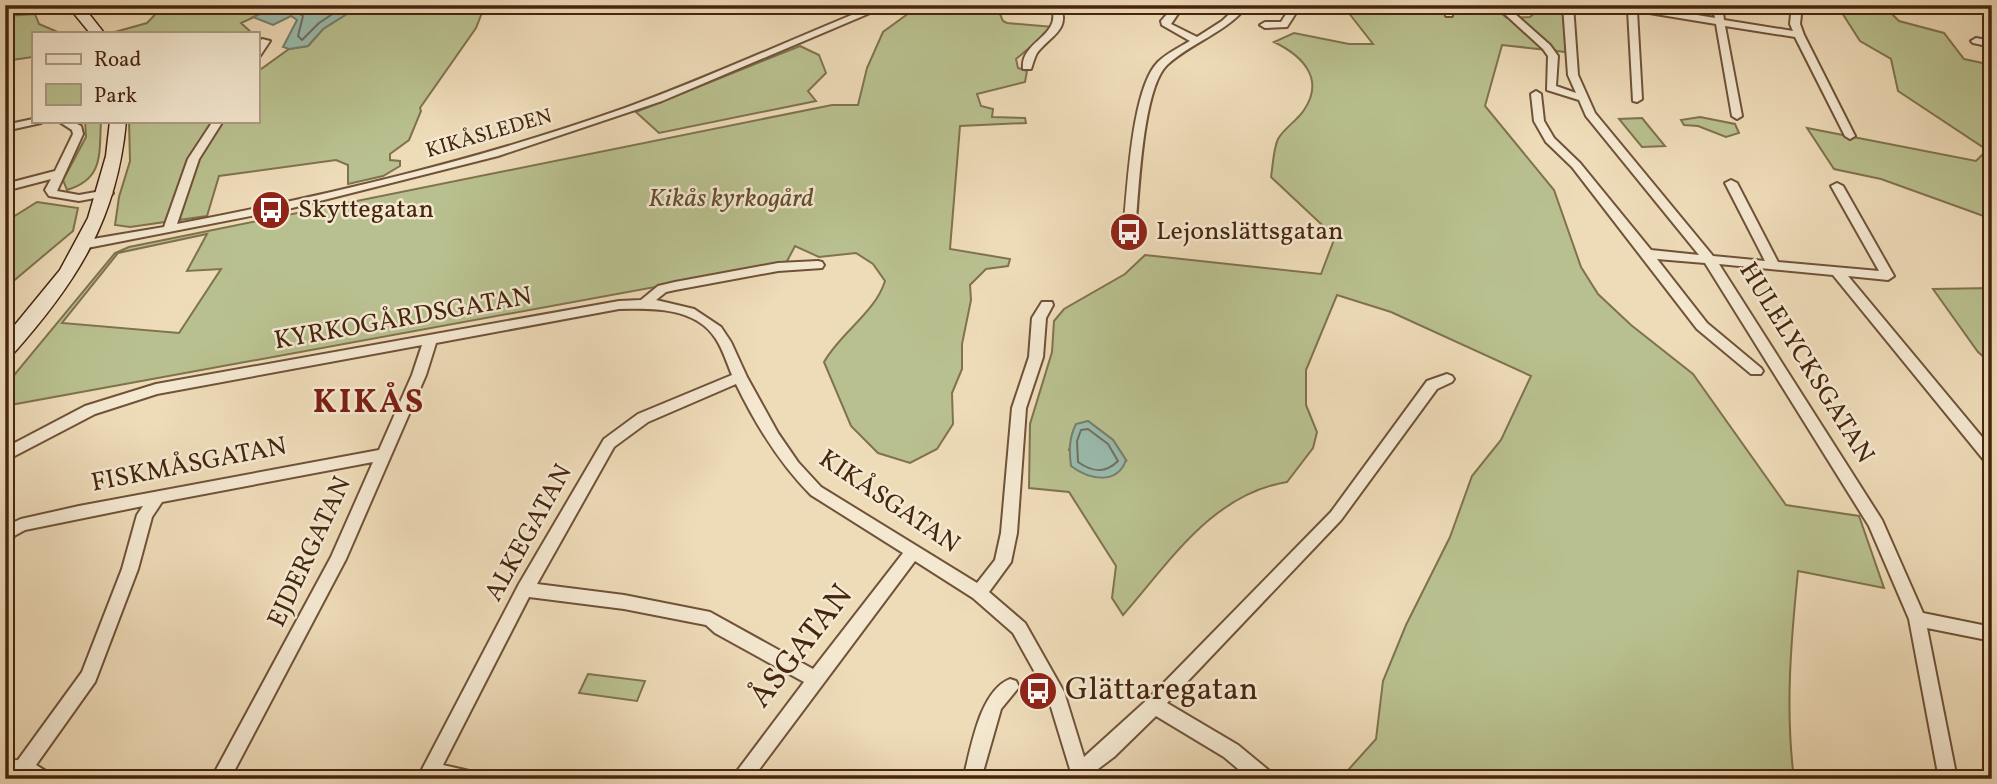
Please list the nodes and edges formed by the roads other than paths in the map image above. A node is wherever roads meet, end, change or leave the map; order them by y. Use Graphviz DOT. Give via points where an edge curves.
graph roads {
  1 [pos="74,5"];
  2 [pos="885,5"];
  3 [pos="1055,5"];
  4 [pos="1180,5"];
  5 [pos="1244,5"];
  6 [pos="1297,5"];
  7 [pos="1499,5"];
  8 [pos="1568,5"];
  9 [pos="1615,5"];
  10 [pos="1717,5"];
  11 [pos="1797,5"];
  12 [pos="1632,7"];
  13 [pos="1719,23"];
  14 [pos="1265,25"];
  15 [pos="96,32"];
  16 [pos="1799,35"];
  17 [pos="265,41"];
  18 [pos="1198,41"];
  19 [pos="1976,41"];
  20 [pos="1992,44"];
  21 [pos="259,51"];
  22 [pos="1027,67"];
  23 [pos="1536,94"];
  24 [pos="1583,98"];
  25 [pos="1637,99"];
  26 [pos="1737,116"];
  27 [pos="32,122"];
  28 [pos="65,122"];
  29 [pos="118,122"];
  30 [pos="217,122"];
  31 [pos="5,128"];
  32 [pos="1850,136"];
  33 [pos="59,173"];
  34 [pos="1731,183"];
  35 [pos="1837,186"];
  36 [pos="5,188"];
  37 [pos="107,193"];
  38 [pos="1130,222"];
  39 [pos="169,230"];
  40 [pos="87,244"];
  41 [pos="1647,254"];
  42 [pos="1709,259"];
  43 [pos="818,265"];
  44 [pos="1773,265"];
  45 [pos="1838,273"];
  46 [pos="644,304"];
  47 [pos="1047,306"];
  48 [pos="430,340"];
  49 [pos="5,350"];
  50 [pos="1756,371"];
  51 [pos="740,377"];
  52 [pos="1447,379"];
  53 [pos="5,455"];
  54 [pos="382,455"];
  55 [pos="1992,460"];
  56 [pos="157,498"];
  57 [pos="7,536"];
  58 [pos="913,552"];
  59 [pos="525,589"];
  60 [pos="979,593"];
  61 [pos="1917,619"];
  62 [pos="1992,634"];
  63 [pos="815,680"];
  64 [pos="1010,687"];
  65 [pos="1154,705"];
  66 [pos="14,769"];
  67 [pos="428,775"];
  68 [pos="1081,775"];
  69 [pos="42,779"];
  70 [pos="220,779"];
  71 [pos="471,779"];
  72 [pos="740,779"];
  73 [pos="972,779"];
  74 [pos="1265,779"];
  75 [pos="1948,779"];
  1 -- 15 [label="street"];
  2 -- 39 [label="street, KIKÅSLEDEN" via="667,96 529,143 349,192"];
  3 -- 22 [label="street" via="1059,24 1034,47"];
  4 -- 18 [label="street" via="1167,25"];
  5 -- 18 [label="street"];
  6 -- 14 [label="street" via="1283,25"];
  7 -- 24 [label="street" via="1553,56 1551,88"];
  8 -- 24 [label="street, HULELYCKSGATAN" via="1570,57"];
  9 -- 12 [label="street"];
  10 -- 13 [label="street"];
  11 -- 16 [label="street"];
  12 -- 13 [label="street"];
  12 -- 25 [label="street"];
  13 -- 16 [label="street"];
  13 -- 26 [label="street"];
  16 -- 32 [label="street"];
  17 -- 21 [label="street"];
  18 -- 38 [label="street" via="1154,71 1146,99"];
  19 -- 20 [label="street"];
  23 -- 41 [label="street" via="1539,121 1550,140 1576,165"];
  24 -- 42 [label="street, HULELYCKSGATAN" via="1606,136"];
  27 -- 31 [label="street"];
  28 -- 33 [label="street" via="77,128 78,134"];
  29 -- 37 [label="street"];
  30 -- 39 [label="street" via="195,152"];
  33 -- 36 [label="street"];
  33 -- 37 [label="street" via="51,190 58,197"];
  34 -- 44 [label="street"];
  35 -- 45 [label="street" via="1888,276"];
  37 -- 40 [label="street"];
  39 -- 40 [label="street, KIKÅSLEDEN"];
  40 -- 49 [label="street" via="54,294"];
  41 -- 42 [label="street"];
  41 -- 50 [label="street" via="1702,326"];
  42 -- 44 [label="street"];
  42 -- 61 [label="street, HULELYCKSGATAN" via="1876,524"];
  43 -- 46 [label="street, KYRKOGÅRDSGATAN" via="778,267 675,286 662,289"];
  44 -- 45 [label="street"];
  45 -- 55 [label="street"];
  46 -- 48 [label="street, KYRKOGÅRDSGATAN"];
  46 -- 51 [label="street, KIKÅSGATAN" via="684,310 712,325"];
  47 -- 60 [label="street" via="1039,318 1036,357 1019,408 1003,562"];
  48 -- 53 [label="street, KYRKOGÅRDSGATAN" via="117,399"];
  48 -- 54 [label="street, EJDERGATAN"];
  51 -- 58 [label="street, KIKÅSGATAN" via="799,475 816,491"];
  51 -- 59 [label="street, ALKEGATAN" via="643,418 612,439"];
  52 -- 65 [label="street" via="1432,385 1336,516"];
  54 -- 56 [label="street, FISKMÅSGATAN"];
  54 -- 70 [label="street, EJDERGATAN" via="320,596"];
  56 -- 57 [label="street, FISKMÅSGATAN" via="21,525"];
  56 -- 66 [label="street" via="145,516 89,676"];
  58 -- 60 [label="street, KIKÅSGATAN"];
  58 -- 63 [label="street, ÅSGATAN"];
  59 -- 63 [label="street" via="710,618"];
  59 -- 67 [label="street, ALKEGATAN"];
  60 -- 68 [label="street, KIKÅSGATAN" via="1019,628 1040,665 1058,703"];
  61 -- 62 [label="street"];
  61 -- 75 [label="street, HULELYCKSGATAN"];
  63 -- 72 [label="street, ÅSGATAN"];
  64 -- 73 [label="street" via="993,705"];
  65 -- 68 [label="street"];
  65 -- 74 [label="street" via="1231,751"];
  66 -- 69 [label="street"];
  67 -- 71 [label="street"];
}
